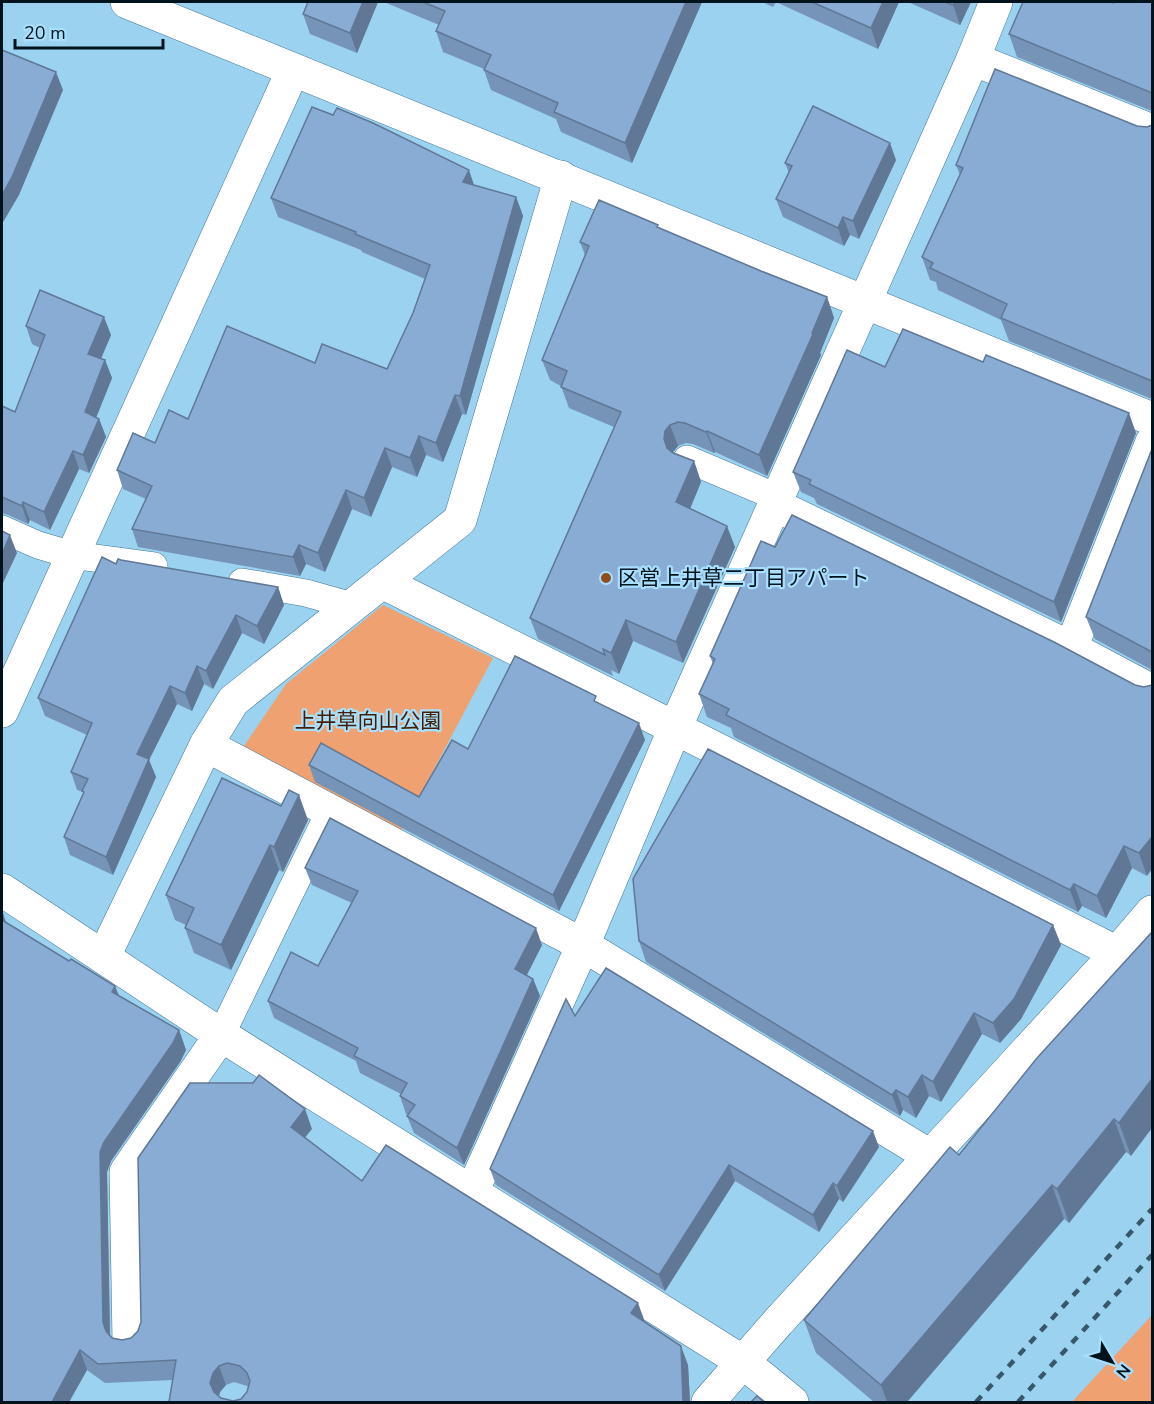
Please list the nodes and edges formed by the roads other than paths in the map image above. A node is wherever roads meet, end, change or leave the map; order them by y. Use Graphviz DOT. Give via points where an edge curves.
graph roads {
  1 [pos="128,2"];
  2 [pos="996,2"];
  3 [pos="973,59"];
  4 [pos="292,70"];
  5 [pos="1152,131"];
  6 [pos="561,177"];
  7 [pos="865,302"];
  8 [pos="1152,419"];
  9 [pos="1152,442"];
  10 [pos="687,459"];
  11 [pos="777,501"];
  12 [pos="2,529"];
  13 [pos="72,555"];
  14 [pos="177,571"];
  15 [pos="224,579"];
  16 [pos="382,582"];
  17 [pos="352,606"];
  18 [pos="1071,648"];
  19 [pos="1152,691"];
  20 [pos="2,711"];
  21 [pos="675,728"];
  22 [pos="206,745"];
  23 [pos="330,811"];
  24 [pos="2,890"];
  25 [pos="1152,912"];
  26 [pos="584,945"];
  27 [pos="1117,953"];
  28 [pos="104,956"];
  29 [pos="221,1035"];
  30 [pos="930,1156"];
  31 [pos="472,1192"];
  32 [pos="129,1341"];
  33 [pos="743,1362"];
  34 [pos="708,1402"];
  35 [pos="792,1402"];
  1 -- 4 [label="street"];
  2 -- 3 [label="street"];
  3 -- 5 [label="street"];
  3 -- 7 [label="street"];
  4 -- 6 [label="street"];
  4 -- 13 [label="street"];
  6 -- 7 [label="street"];
  6 -- 16 [label="street" via="460,520"];
  7 -- 8 [label="street"];
  7 -- 11 [label="street"];
  9 -- 18 [label="street"];
  10 -- 11 [label="lane"];
  11 -- 18 [label="street"];
  11 -- 21 [label="street"];
  12 -- 13 [label="lane"];
  13 -- 14 [label="lane"];
  13 -- 20 [label="street"];
  15 -- 17 [label="lane" via="306,593"];
  16 -- 17 [label="street"];
  16 -- 21 [label="street"];
  17 -- 22 [label="street" via="233,701"];
  18 -- 19 [label="street"];
  21 -- 26 [label="street"];
  21 -- 27 [label="street"];
  22 -- 23 [label="street"];
  22 -- 28 [label="street"];
  23 -- 26 [label="street"];
  23 -- 29 [label="lane"];
  24 -- 28 [label="street"];
  25 -- 27 [label="street"];
  26 -- 30 [label="street"];
  26 -- 31 [label="street"];
  27 -- 30 [label="street"];
  28 -- 29 [label="street"];
  29 -- 31 [label="street"];
  29 -- 32 [label="street" via="126,1172"];
  30 -- 33 [label="street"];
  31 -- 33 [label="street"];
  33 -- 34 [label="street"];
  33 -- 35 [label="street"];
}
